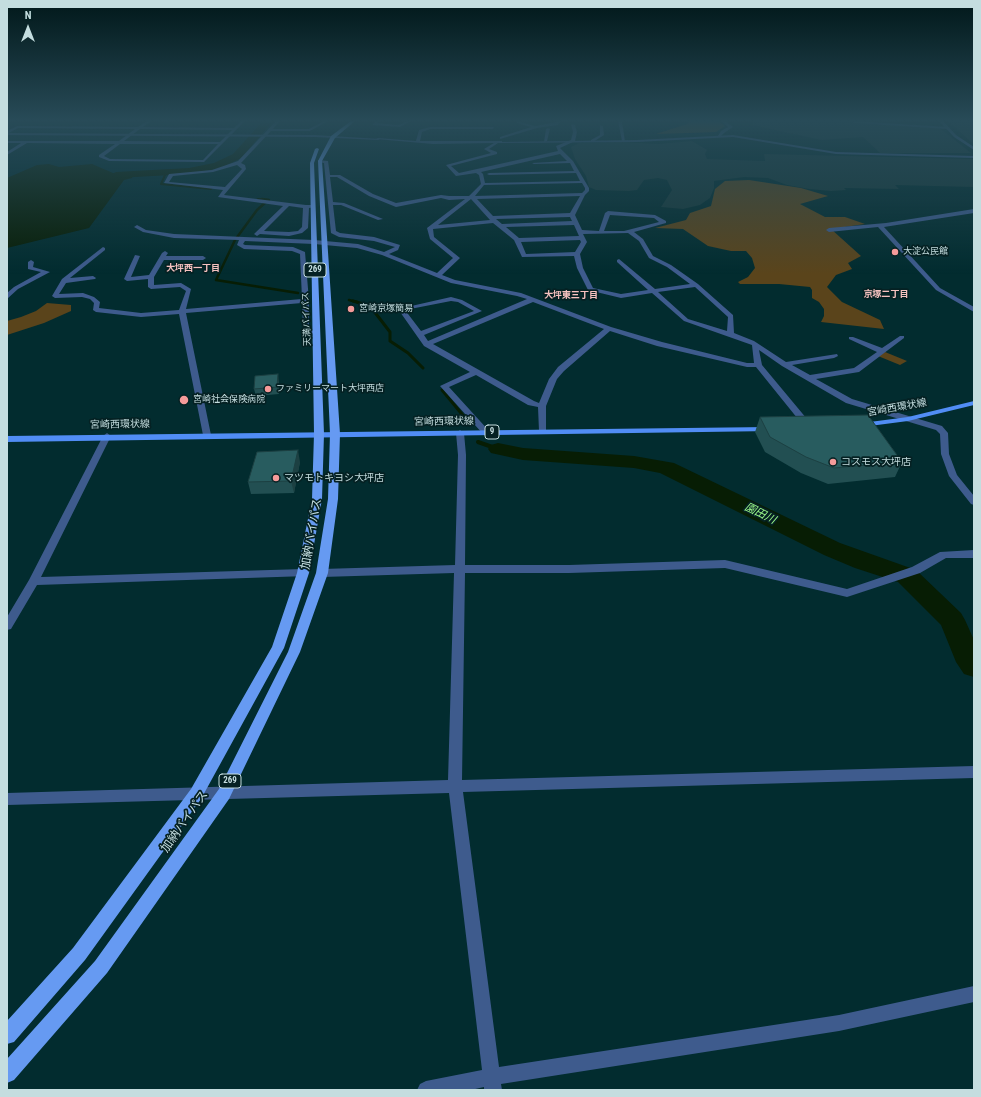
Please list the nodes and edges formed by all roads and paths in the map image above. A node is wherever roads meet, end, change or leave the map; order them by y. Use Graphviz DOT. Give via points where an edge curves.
graph roads {
  1 [pos="200,172"];
  2 [pos="241,172"];
  3 [pos="311,172"];
  4 [pos="321,172"];
  5 [pos="328,172"];
  6 [pos="455,172"];
  7 [pos="482,172"];
  8 [pos="558,172"];
  9 [pos="577,172"];
  10 [pos="479,173"];
  11 [pos="329,176"];
  12 [pos="583,182"];
  13 [pos="483,184"];
  14 [pos="227,189"];
  15 [pos="583,194"];
  16 [pos="471,197"];
  17 [pos="330,203"];
  18 [pos="288,204"];
  19 [pos="309,207"];
  20 [pos="974,211"];
  21 [pos="572,214"];
  22 [pos="380,219"];
  23 [pos="493,219"];
  24 [pos="575,223"];
  25 [pos="879,225"];
  26 [pos="500,226"];
  27 [pos="137,227"];
  28 [pos="431,227"];
  29 [pos="829,230"];
  30 [pos="258,232"];
  31 [pos="630,232"];
  32 [pos="601,233"];
  33 [pos="580,235"];
  34 [pos="238,239"];
  35 [pos="251,240"];
  36 [pos="517,240"];
  37 [pos="314,242"];
  38 [pos="324,243"];
  39 [pos="103,249"];
  40 [pos="384,254"];
  41 [pos="577,254"];
  42 [pos="137,256"];
  43 [pos="203,258"];
  44 [pos="619,261"];
  45 [pos="31,262"];
  46 [pos="437,276"];
  47 [pos="151,277"];
  48 [pos="94,278"];
  49 [pos="63,281"];
  50 [pos="696,285"];
  51 [pos="654,291"];
  52 [pos="7,297"];
  53 [pos="534,299"];
  54 [pos="306,301"];
  55 [pos="974,310"];
  56 [pos="182,312"];
  57 [pos="609,328"];
  58 [pos="317,334"];
  59 [pos="419,334"];
  60 [pos="730,334"];
  61 [pos="902,337"];
  62 [pos="851,338"];
  63 [pos="427,344"];
  64 [pos="755,345"];
  65 [pos="882,351"];
  66 [pos="834,356"];
  67 [pos="785,364"];
  68 [pos="758,365"];
  69 [pos="476,372"];
  70 [pos="809,378"];
  71 [pos="974,403"];
  72 [pos="542,406"];
  73 [pos="908,419"];
  74 [pos="850,426"];
  75 [pos="778,428"];
  76 [pos="810,428"];
  77 [pos="543,431"];
  78 [pos="486,432"];
  79 [pos="460,433"];
  80 [pos="319,434"];
  81 [pos="335,434"];
  82 [pos="207,435"];
  83 [pos="107,436"];
  84 [pos="7,438"];
  85 [pos="974,502"];
  86 [pos="974,554"];
  87 [pos="459,569"];
  88 [pos="303,573"];
  89 [pos="322,573"];
  90 [pos="34,581"];
  91 [pos="7,626"];
  92 [pos="974,772"];
  93 [pos="455,785"];
  94 [pos="196,794"];
  95 [pos="224,794"];
  96 [pos="7,799"];
  97 [pos="974,994"];
  98 [pos="7,1035"];
  99 [pos="7,1073"];
  100 [pos="493,1083"];
  101 [pos="426,1090"];
  1 -- 14 [label="street" via="171,175 166,183"];
  2 -- 14 [label="street"];
  3 -- 19 [label="highway, 天満バイパス / 269"];
  4 -- 38 [label="highway, 天満バイパス / 269"];
  5 -- 11 [label="street"];
  6 -- 10 [label="street" via="458,176"];
  7 -- 10 [label="street"];
  8 -- 10 [label="street"];
  9 -- 12 [label="street"];
  10 -- 13 [label="street"];
  11 -- 16 [label="street" via="338,176 371,195 396,205 438,196"];
  11 -- 17 [label="street"];
  12 -- 13 [label="street"];
  12 -- 15 [label="street" via="587,191"];
  13 -- 16 [label="street"];
  14 -- 18 [label="street" via="220,196"];
  15 -- 16 [label="street"];
  15 -- 21 [label="street"];
  16 -- 23 [label="street"];
  16 -- 28 [label="street"];
  17 -- 22 [label="street" via="342,204"];
  17 -- 40 [label="street" via="333,232 398,246"];
  18 -- 19 [label="street"];
  18 -- 30 [label="street"];
  19 -- 30 [label="street" via="305,228 300,232"];
  19 -- 37 [label="highway, 天満バイパス / 269"];
  20 -- 25 [label="street"];
  21 -- 23 [label="street"];
  21 -- 24 [label="street"];
  23 -- 26 [label="street"];
  23 -- 28 [label="street"];
  24 -- 26 [label="street"];
  24 -- 33 [label="street"];
  25 -- 29 [label="street"];
  25 -- 55 [label="street" via="938,289"];
  26 -- 36 [label="street"];
  27 -- 34 [label="street" via="145,231 170,235"];
  28 -- 46 [label="street" via="432,238 457,258"];
  30 -- 35 [label="street"];
  31 -- 32 [label="street"];
  31 -- 32 [label="street" via="664,222 655,217 608,214"];
  31 -- 50 [label="street" via="641,240 651,257"];
  32 -- 33 [label="street"];
  33 -- 36 [label="street"];
  33 -- 41 [label="street" via="584,242"];
  34 -- 35 [label="street"];
  34 -- 54 [label="street" via="240,246 244,247 293,249 303,253"];
  35 -- 37 [label="street"];
  36 -- 41 [label="street" via="524,256"];
  37 -- 38 [label="street"];
  37 -- 58 [label="highway, 天満バイパス / 269"];
  38 -- 40 [label="street" via="358,246"];
  38 -- 81 [label="highway, 天満バイパス / 269"];
  39 -- 49 [label="street"];
  40 -- 46 [label="street"];
  41 -- 51 [label="street" via="590,289 621,296"];
  42 -- 47 [label="street" via="127,279"];
  43 -- 47 [label="street" via="164,256"];
  44 -- 51 [label="street"];
  45 -- 52 [label="street" via="30,268 47,272 16,288"];
  46 -- 53 [label="street"];
  47 -- 56 [label="street" via="151,287 181,285 189,290"];
  48 -- 49 [label="street"];
  49 -- 56 [label="street" via="55,296 92,298 97,302 96,310 141,315"];
  50 -- 51 [label="street"];
  50 -- 60 [label="street" via="731,316"];
  51 -- 60 [label="street" via="686,320"];
  53 -- 57 [label="street"];
  53 -- 63 [label="street"];
  54 -- 56 [label="street"];
  54 -- 58 [label="street" via="306,330"];
  56 -- 82 [label="street"];
  57 -- 68 [label="street" via="684,350 747,365"];
  57 -- 72 [label="street" via="553,378"];
  58 -- 80 [label="highway, 天満バイパス / 269"];
  59 -- 59 [label="street" via="400,309 451,299 479,311"];
  59 -- 63 [label="street"];
  60 -- 64 [label="street"];
  61 -- 65 [label="street"];
  62 -- 65 [label="street"];
  63 -- 69 [label="street"];
  64 -- 67 [label="street"];
  64 -- 68 [label="street"];
  65 -- 70 [label="street" via="856,370"];
  66 -- 67 [label="street"];
  67 -- 70 [label="street"];
  68 -- 76 [label="street"];
  69 -- 72 [label="street" via="531,403"];
  69 -- 78 [label="street" via="444,386"];
  70 -- 73 [label="street" via="849,401"];
  71 -- 73 [label="main road, 宮崎西環状線"];
  72 -- 77 [label="street"];
  73 -- 74 [label="main road, 宮崎西環状線"];
  73 -- 85 [label="street" via="939,428 944,433 946,454 953,476"];
  75 -- 77 [label="main road, 宮崎西環状線 / 9"];
  77 -- 78 [label="main road, 宮崎西環状線 / 9"];
  78 -- 79 [label="main road, 宮崎西環状線 / 9"];
  79 -- 81 [label="main road, 宮崎西環状線 / 9"];
  79 -- 87 [label="street" via="462,455"];
  80 -- 81 [label="main road, 宮崎西環状線 / 9"];
  80 -- 82 [label="main road, 宮崎西環状線 / 9"];
  80 -- 88 [label="highway, 加納バイパス / 269" via="317,499"];
  81 -- 89 [label="highway, 加納バイパス / 269" via="333,499"];
  82 -- 83 [label="main road, 宮崎西環状線 / 9"];
  83 -- 84 [label="main road, 宮崎西環状線 / 9"];
  83 -- 90 [label="street"];
  86 -- 87 [label="street" via="944,555 916,570 847,593 725,564 569,569"];
  87 -- 89 [label="street"];
  87 -- 93 [label="street"];
  88 -- 90 [label="street"];
  88 -- 94 [label="highway, 加納バイパス / 269" via="278,648"];
  89 -- 95 [label="highway, 加納バイパス / 269" via="294,652"];
  90 -- 91 [label="street"];
  92 -- 93 [label="street"];
  93 -- 95 [label="street"];
  93 -- 100 [label="street"];
  94 -- 95 [label="street"];
  94 -- 96 [label="street"];
  94 -- 98 [label="highway, 加納バイパス / 269" via="79,954"];
  95 -- 99 [label="highway, 加納バイパス / 269" via="101,967"];
  97 -- 100 [label="street" via="839,1023"];
  100 -- 101 [label="street"];
}
